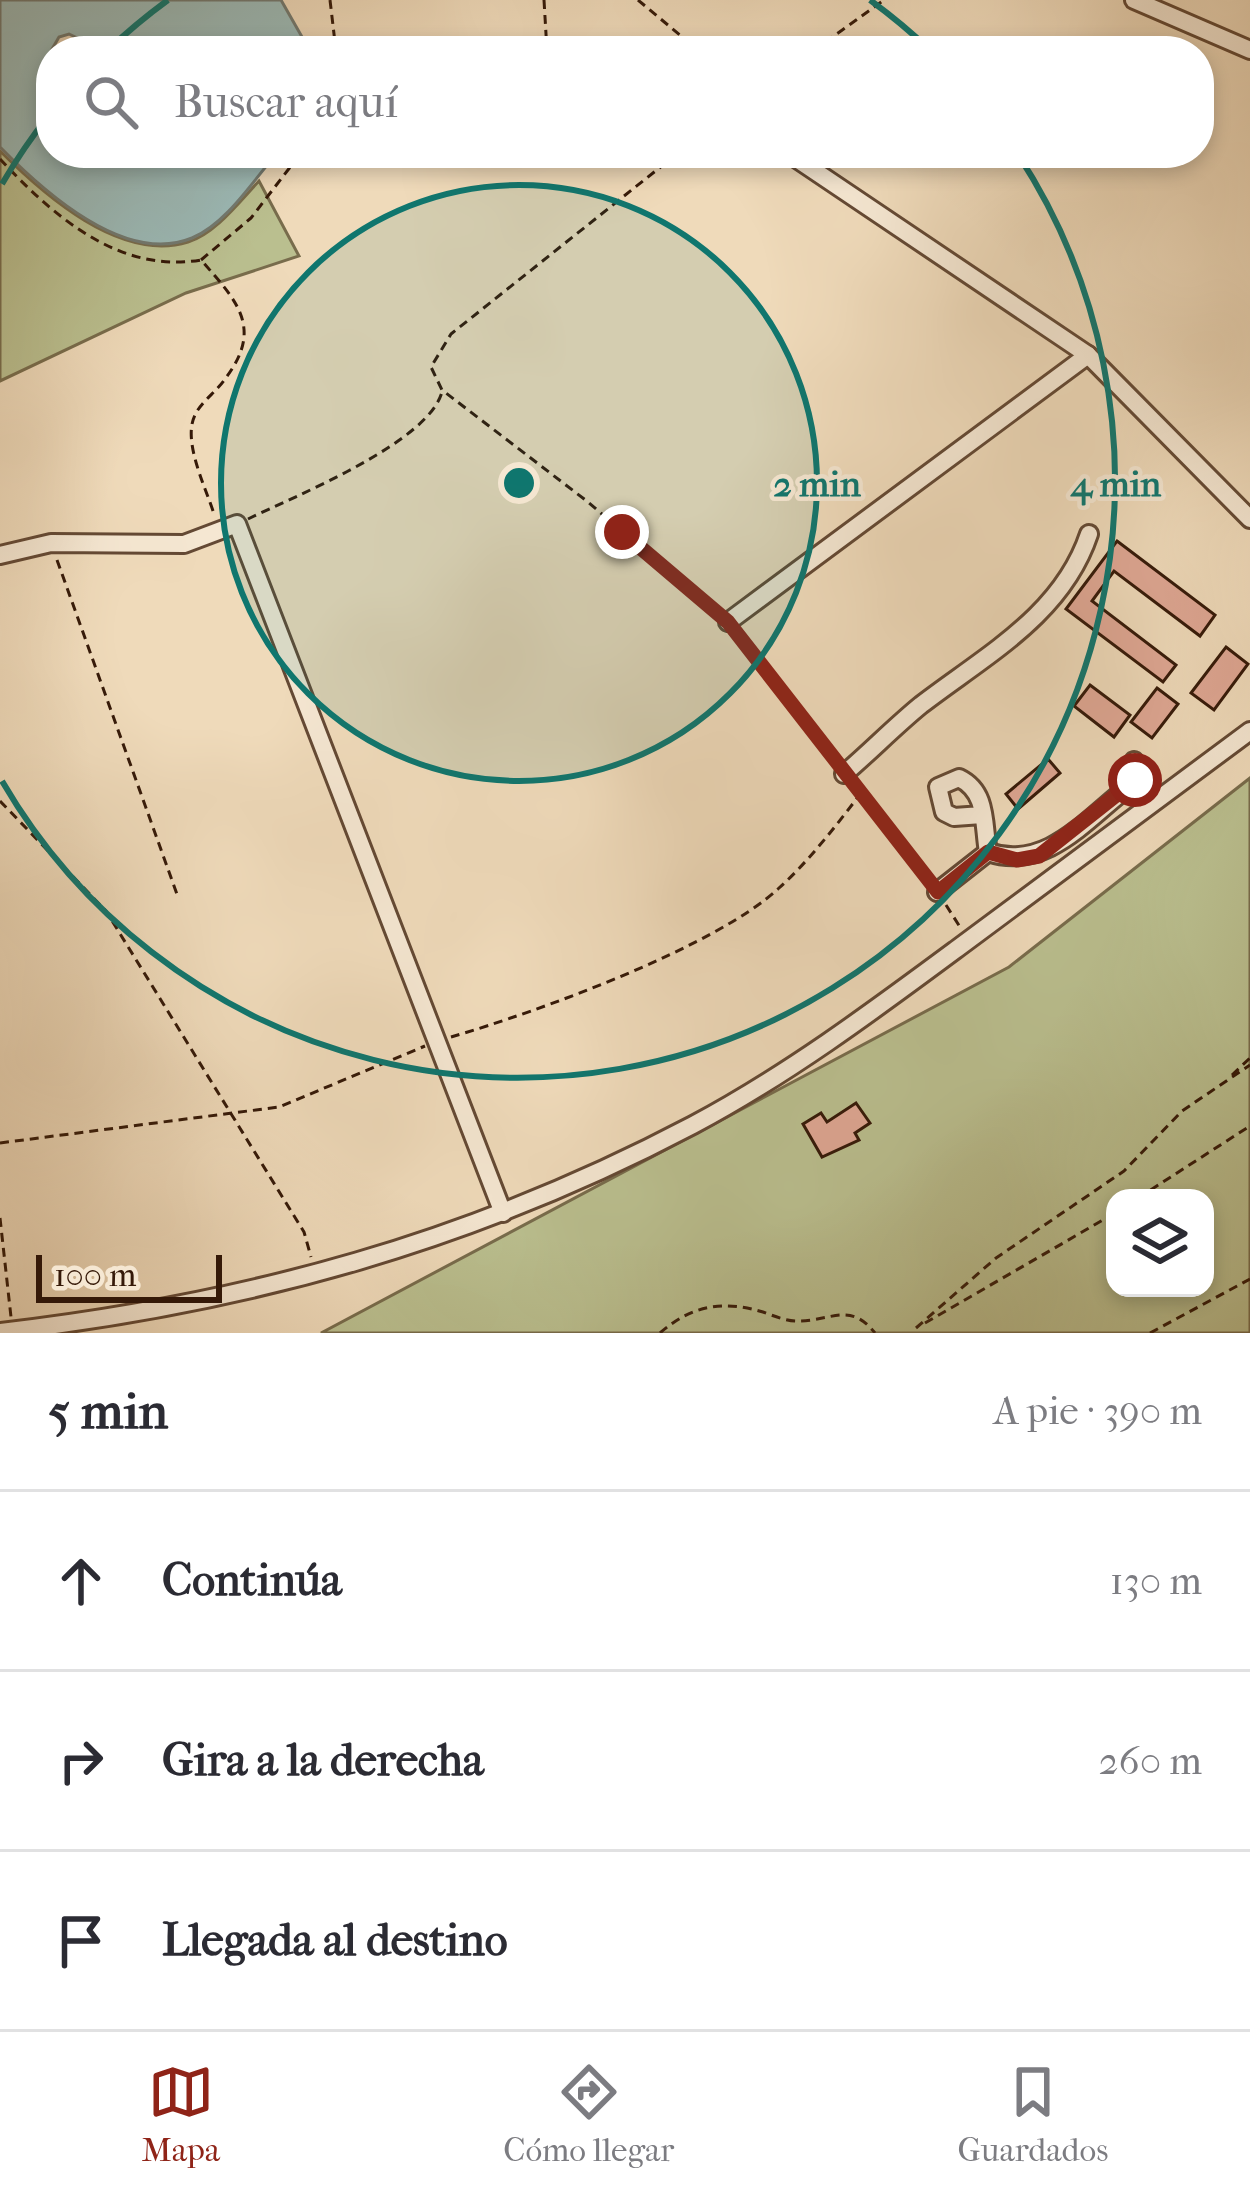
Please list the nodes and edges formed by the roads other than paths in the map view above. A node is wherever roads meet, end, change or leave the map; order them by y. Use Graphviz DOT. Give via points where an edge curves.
graph roads {
  1 [pos="1134,0"];
  2 [pos="1250,50"];
  3 [pos="810,168"];
  4 [pos="1088,356"];
  5 [pos="1250,519"];
  6 [pos="1089,534"];
  7 [pos="0,555"];
  8 [pos="728,622"];
  9 [pos="1250,730"];
  10 [pos="1134,761"];
  11 [pos="844,774"];
  12 [pos="982,814"];
  13 [pos="988,852"];
  14 [pos="938,892"];
  15 [pos="503,1213"];
  16 [pos="6,1331"];
  1 -- 2 [label="street"];
  3 -- 4 [label="street"];
  4 -- 5 [label="street"];
  4 -- 8 [label="street"];
  6 -- 11 [label="street" via="1062,589 1019,634"];
  7 -- 15 [label="street" via="51,543 184,544 228,527"];
  9 -- 15 [label="street" via="844,1032 696,1124"];
  10 -- 13 [label="street" via="1131,785 1039,856"];
  12 -- 13 [label="street"];
  13 -- 14 [label="street"];
  15 -- 16 [label="street" via="316,1276"];
}
